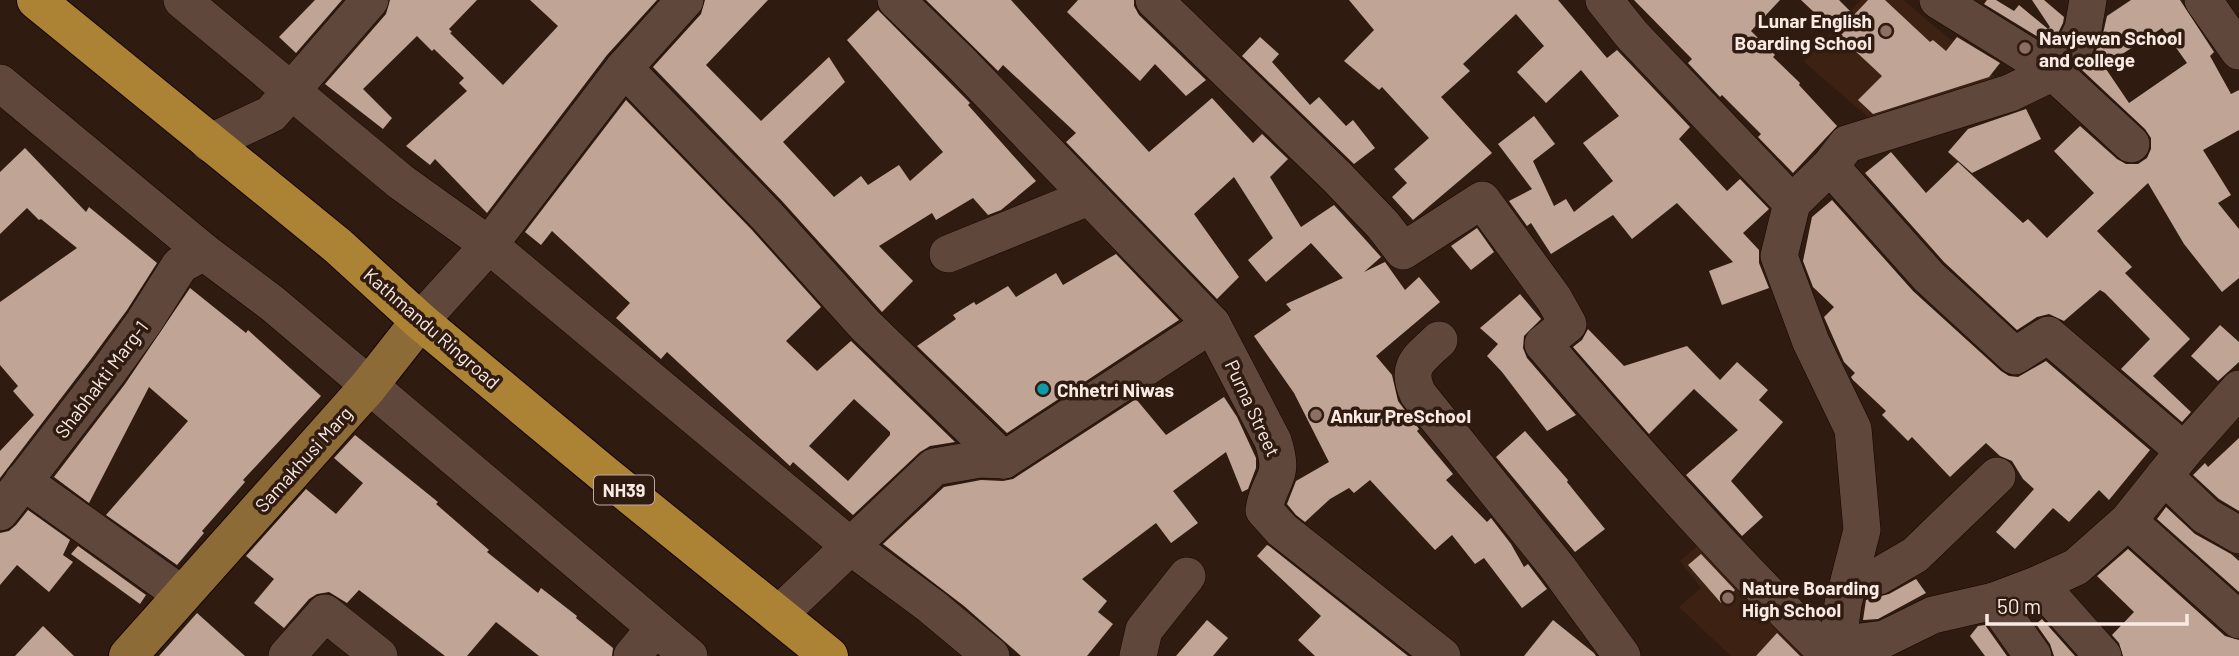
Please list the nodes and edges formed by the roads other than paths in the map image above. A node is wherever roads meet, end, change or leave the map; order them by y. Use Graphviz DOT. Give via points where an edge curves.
graph roads {
  1 [pos="36,0"];
  2 [pos="182,0"];
  3 [pos="370,0"];
  4 [pos="685,0"];
  5 [pos="896,0"];
  6 [pos="1154,0"];
  7 [pos="1604,0"];
  8 [pos="1938,0"];
  9 [pos="2088,0"];
  10 [pos="2203,0"];
  11 [pos="2239,51"];
  12 [pos="624,68"];
  13 [pos="2050,70"];
  14 [pos="0,83"];
  15 [pos="290,92"];
  16 [pos="209,143"];
  17 [pos="2131,144"];
  18 [pos="1830,166"];
  19 [pos="1088,197"];
  20 [pos="1792,203"];
  21 [pos="489,244"];
  22 [pos="204,252"];
  23 [pos="948,254"];
  24 [pos="421,321"];
  25 [pos="1212,324"];
  26 [pos="1439,340"];
  27 [pos="368,387"];
  28 [pos="2239,389"];
  29 [pos="1004,460"];
  30 [pos="2174,463"];
  31 [pos="1997,476"];
  32 [pos="23,481"];
  33 [pos="0,512"];
  34 [pos="2128,521"];
  35 [pos="2239,535"];
  36 [pos="850,545"];
  37 [pos="1188,576"];
  38 [pos="1850,581"];
  39 [pos="2039,584"];
  40 [pos="181,594"];
  41 [pos="1994,601"];
  42 [pos="779,614"];
  43 [pos="2239,620"];
  44 [pos="655,628"];
  45 [pos="1834,652"];
  46 [pos="128,656"];
  47 [pos="287,656"];
  48 [pos="379,656"];
  49 [pos="632,656"];
  50 [pos="690,656"];
  51 [pos="829,656"];
  52 [pos="991,656"];
  53 [pos="1138,656"];
  54 [pos="1442,656"];
  55 [pos="1622,656"];
  56 [pos="2033,656"];
  57 [pos="2103,656"];
  1 -- 16 [label="highway, Kathmandu Ringroad / NH39"];
  2 -- 15 [label="street"];
  3 -- 15 [label="street"];
  4 -- 12 [label="street"];
  5 -- 19 [label="street"];
  6 -- 45 [label="street" via="1337,177 1403,251 1482,200 1568,324 1543,344 1756,582"];
  7 -- 20 [label="street"];
  8 -- 13 [label="street"];
  9 -- 13 [label="street" via="2074,48"];
  10 -- 11 [label="street"];
  12 -- 21 [label="street"];
  12 -- 29 [label="street" via="865,325"];
  13 -- 17 [label="street"];
  13 -- 18 [label="street" via="2010,93 1847,144"];
  14 -- 22 [label="street"];
  15 -- 16 [label="street" via="271,114"];
  15 -- 21 [label="street" via="401,182"];
  16 -- 24 [label="highway, Kathmandu Ringroad / NH39" via="338,246"];
  18 -- 20 [label="street"];
  18 -- 30 [label="street" via="1929,277 2015,356 2048,335"];
  19 -- 23 [label="street"];
  19 -- 25 [label="street"];
  20 -- 38 [label="street" via="1779,256 1811,342 1853,429 1862,530"];
  21 -- 24 [label="street"];
  21 -- 36 [label="street"];
  22 -- 27 [label="street" via="273,304"];
  22 -- 32 [label="street, Shabhakti Marg-1" via="180,265 122,352"];
  24 -- 27 [label="main road, Samakhusi Marg"];
  24 -- 42 [label="highway, Kathmandu Ringroad / NH39"];
  25 -- 29 [label="street"];
  25 -- 54 [label="street, Purna Street" via="1280,460 1278,478 1264,510 1282,530"];
  26 -- 55 [label="street" via="1414,364 1412,380 1418,394 1558,568"];
  27 -- 40 [label="main road, Samakhusi Marg"];
  27 -- 44 [label="street"];
  28 -- 30 [label="street"];
  29 -- 36 [label="street" via="934,467"];
  30 -- 34 [label="street"];
  30 -- 35 [label="street" via="2206,516"];
  31 -- 38 [label="street" via="1915,555 1880,576"];
  32 -- 33 [label="street, Shabhakti Marg-1"];
  32 -- 40 [label="street"];
  34 -- 39 [label="street" via="2076,567"];
  34 -- 43 [label="street"];
  36 -- 42 [label="street"];
  36 -- 52 [label="street"];
  37 -- 53 [label="street" via="1144,630"];
  38 -- 45 [label="street"];
  39 -- 41 [label="street"];
  39 -- 57 [label="street"];
  40 -- 46 [label="main road, Samakhusi Marg"];
  41 -- 45 [label="street" via="1933,615 1884,639"];
  41 -- 56 [label="street"];
  42 -- 51 [label="highway, Kathmandu Ringroad / NH39"];
  44 -- 49 [label="street"];
  44 -- 50 [label="street"];
  47 -- 48 [label="street" via="325,613"];
}
